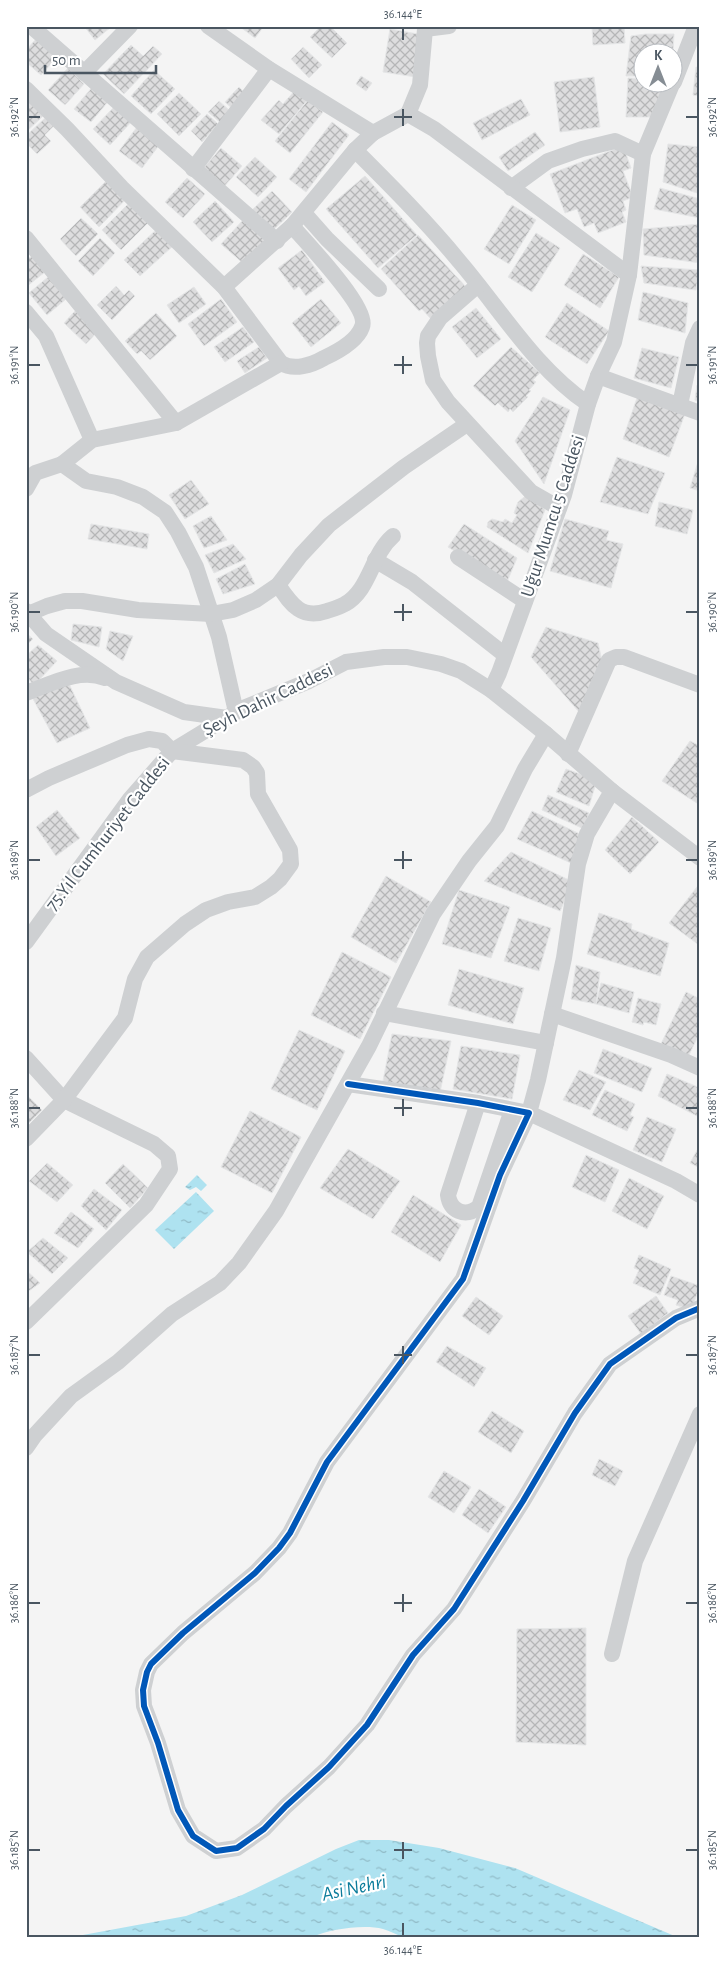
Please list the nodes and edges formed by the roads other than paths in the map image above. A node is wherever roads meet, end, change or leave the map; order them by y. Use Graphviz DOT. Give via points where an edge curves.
graph roads {
  1 [pos="31,26"];
  2 [pos="130,26"];
  3 [pos="208,26"];
  4 [pos="449,26"];
  5 [pos="695,27"];
  6 [pos="422,28"];
  7 [pos="684,54"];
  8 [pos="270,69"];
  9 [pos="84,73"];
  10 [pos="26,89"];
  11 [pos="669,92"];
  12 [pos="408,114"];
  13 [pos="373,133"];
  14 [pos="355,150"];
  15 [pos="643,154"];
  16 [pos="193,169"];
  17 [pos="511,188"];
  18 [pos="304,213"];
  19 [pos="292,226"];
  20 [pos="26,238"];
  21 [pos="276,241"];
  22 [pos="629,275"];
  23 [pos="478,285"];
  24 [pos="224,287"];
  25 [pos="379,289"];
  26 [pos="26,312"];
  27 [pos="700,328"];
  28 [pos="281,363"];
  29 [pos="598,376"];
  30 [pos="588,404"];
  31 [pos="680,405"];
  32 [pos="700,413"];
  33 [pos="176,423"];
  34 [pos="467,424"];
  35 [pos="92,440"];
  36 [pos="62,464"];
  37 [pos="31,468"];
  38 [pos="26,489"];
  39 [pos="559,508"];
  40 [pos="393,536"];
  41 [pos="458,557"];
  42 [pos="375,560"];
  43 [pos="278,585"];
  44 [pos="525,601"];
  45 [pos="27,613"];
  46 [pos="212,614"];
  47 [pos="505,654"];
  48 [pos="116,682"];
  49 [pos="700,685"];
  50 [pos="491,690"];
  51 [pos="26,693"];
  52 [pos="232,715"];
  53 [pos="546,734"];
  54 [pos="172,751"];
  55 [pos="568,754"];
  56 [pos="26,790"];
  57 [pos="612,791"];
  58 [pos="700,858"];
  59 [pos="26,942"];
  60 [pos="384,1013"];
  61 [pos="552,1014"];
  62 [pos="546,1042"];
  63 [pos="26,1058"];
  64 [pos="700,1068"];
  65 [pos="348,1084"];
  66 [pos="64,1100"];
  67 [pos="478,1103"];
  68 [pos="512,1110"];
  69 [pos="529,1113"];
  70 [pos="26,1139"];
  71 [pos="700,1195"];
  72 [pos="700,1308"];
  73 [pos="26,1322"];
  74 [pos="700,1414"];
  75 [pos="26,1448"];
  76 [pos="692,1451"];
  77 [pos="612,1654"];
  1 -- 9 [label="street"];
  2 -- 9 [label="street"];
  3 -- 8 [label="street"];
  4 -- 6 [label="street"];
  5 -- 7 [label="street, Uğur Mumcu 5 Caddesi"];
  6 -- 12 [label="street" via="420,85"];
  8 -- 13 [label="street"];
  8 -- 16 [label="street"];
  9 -- 16 [label="street"];
  10 -- 24 [label="street"];
  11 -- 15 [label="street, Uğur Mumcu 5 Caddesi"];
  12 -- 13 [label="street"];
  12 -- 17 [label="street" via="434,129"];
  13 -- 14 [label="street"];
  14 -- 18 [label="street"];
  14 -- 23 [label="street" via="459,260"];
  15 -- 17 [label="street" via="614,141 582,149 548,161"];
  15 -- 22 [label="street, Uğur Mumcu 5 Caddesi"];
  16 -- 21 [label="street"];
  17 -- 22 [label="street"];
  18 -- 19 [label="street"];
  18 -- 25 [label="street"];
  19 -- 21 [label="street"];
  19 -- 28 [label="street" via="354,299 363,326 338,351 323,359 297,367"];
  20 -- 33 [label="street"];
  21 -- 24 [label="street"];
  22 -- 29 [label="street, Uğur Mumcu 5 Caddesi" via="614,342"];
  23 -- 30 [label="street" via="526,346 573,394"];
  23 -- 34 [label="street" via="436,323 427,343 437,388"];
  24 -- 28 [label="street"];
  26 -- 35 [label="street" via="46,336"];
  27 -- 31 [label="street" via="693,343"];
  28 -- 33 [label="street"];
  29 -- 30 [label="street, Uğur Mumcu 5 Caddesi"];
  29 -- 31 [label="street"];
  30 -- 39 [label="street, Uğur Mumcu 5 Caddesi"];
  31 -- 32 [label="street"];
  33 -- 35 [label="street"];
  34 -- 39 [label="street" via="531,492"];
  34 -- 43 [label="street" via="335,520"];
  35 -- 36 [label="street"];
  36 -- 37 [label="street"];
  36 -- 46 [label="street" via="86,481 143,497 165,512 196,567"];
  37 -- 38 [label="street"];
  39 -- 44 [label="street, Uğur Mumcu 5 Caddesi"];
  40 -- 42 [label="street"];
  41 -- 44 [label="street"];
  42 -- 43 [label="street" via="357,595 344,605 318,614 300,611"];
  42 -- 47 [label="street" via="412,582"];
  43 -- 46 [label="street" via="256,600 233,610"];
  44 -- 47 [label="street, Uğur Mumcu 5 Caddesi"];
  45 -- 46 [label="street" via="65,601 82,601 138,610"];
  45 -- 48 [label="street" via="46,634"];
  46 -- 52 [label="street"];
  47 -- 50 [label="street, Uğur Mumcu 5 Caddesi"];
  48 -- 51 [label="street" via="96,675 77,676"];
  48 -- 52 [label="street" via="184,712"];
  49 -- 55 [label="street" via="624,657 609,660"];
  50 -- 52 [label="street, Şeyh Dahir Caddesi" via="461,671 441,664 407,657 384,657 346,662"];
  50 -- 53 [label="street"];
  52 -- 54 [label="street, Şeyh Dahir Caddesi"];
  53 -- 55 [label="street"];
  53 -- 60 [label="street" via="497,826 469,860 433,914"];
  54 -- 56 [label="street" via="162,742 150,739 127,745"];
  54 -- 59 [label="street, 75.Yıl Cumhuriyet Caddesi" via="130,799"];
  54 -- 66 [label="street" via="243,760 253,767 257,773 258,794 290,850 291,864 271,887 255,898 228,902 206,910 148,957 135,979 125,1018"];
  55 -- 57 [label="street"];
  57 -- 58 [label="street"];
  57 -- 61 [label="street" via="587,834 578,864"];
  60 -- 62 [label="street"];
  60 -- 65 [label="street"];
  61 -- 62 [label="street"];
  61 -- 64 [label="street"];
  62 -- 69 [label="street"];
  63 -- 66 [label="street"];
  65 -- 67 [label="street"];
  65 -- 75 [label="street" via="276,1211 239,1263 220,1283 172,1314 118,1362 71,1396"];
  66 -- 70 [label="street"];
  66 -- 73 [label="street" via="154,1144 168,1156 170,1169 146,1205"];
  67 -- 68 [label="street"];
  67 -- 68 [label="street" via="448,1195 451,1206 460,1212 475,1211 479,1207"];
  68 -- 69 [label="street"];
  69 -- 71 [label="street"];
  69 -- 72 [label="street" via="500,1176 463,1280 327,1462 279,1548 256,1573 183,1633 147,1672 144,1706 178,1810 193,1836 216,1851 237,1848 264,1829 329,1767 367,1725 413,1655 454,1609 575,1413 610,1364 676,1318"];
  74 -- 76 [label="street"];
  76 -- 77 [label="street" via="635,1561"];
}
